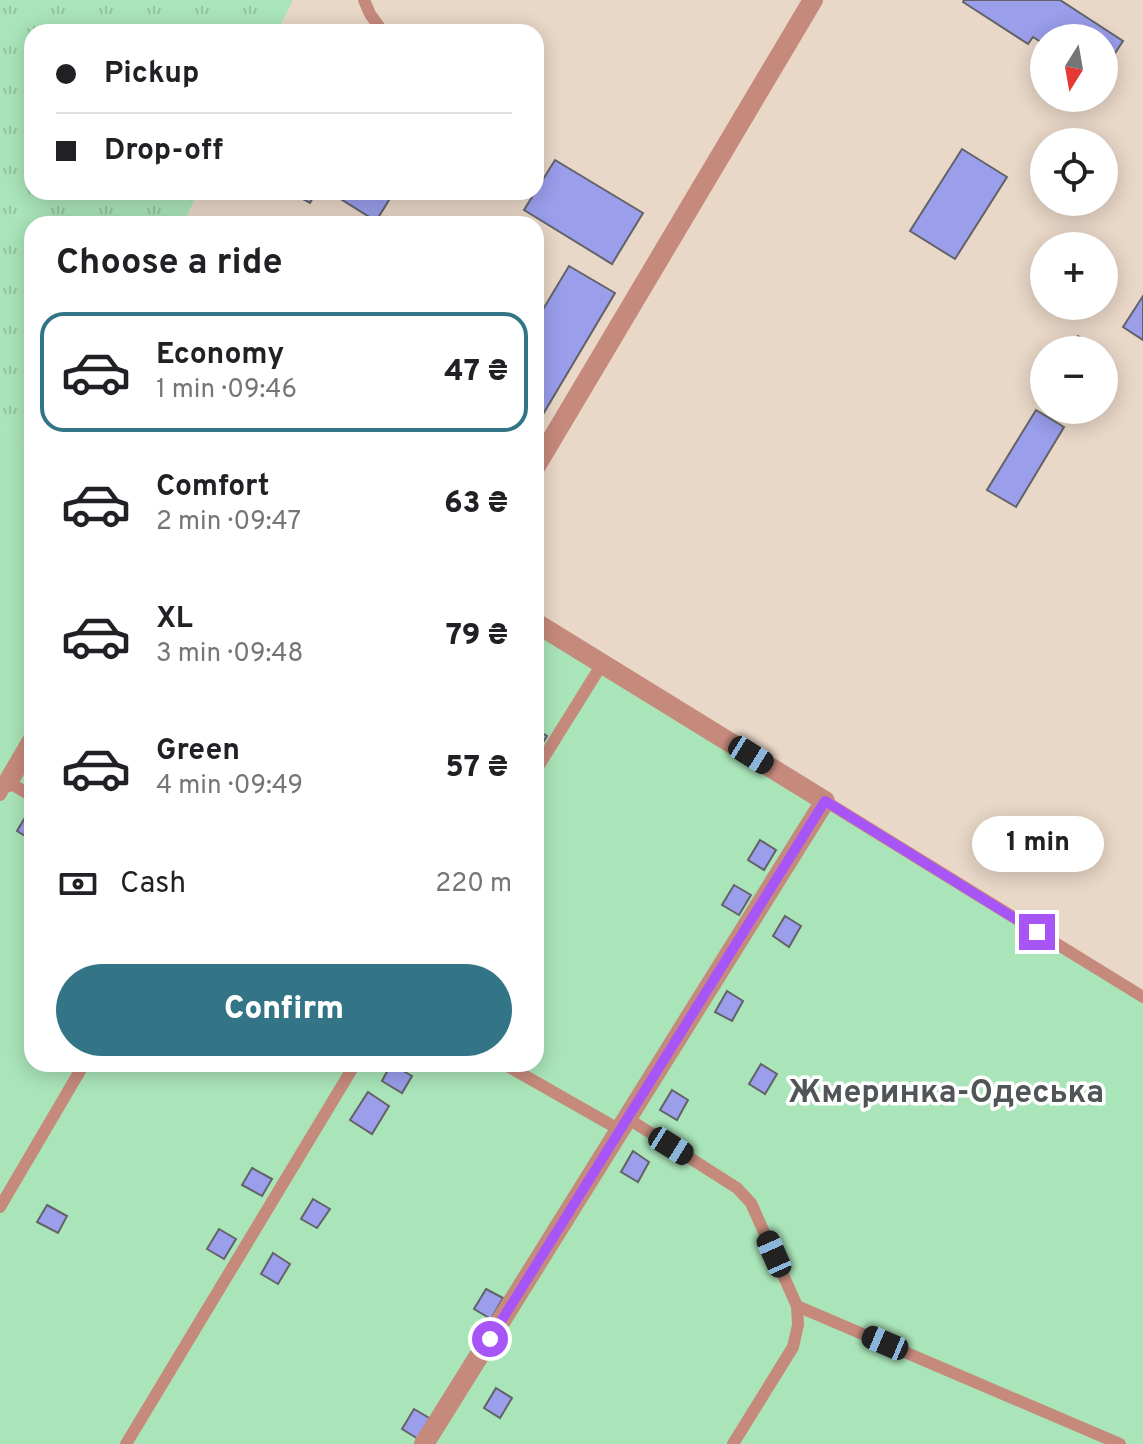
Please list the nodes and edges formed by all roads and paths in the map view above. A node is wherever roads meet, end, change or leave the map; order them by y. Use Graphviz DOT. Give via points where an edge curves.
graph roads {
  1 [pos="364,0"];
  2 [pos="813,0"];
  3 [pos="377,24"];
  4 [pos="544,453"];
  5 [pos="544,628"];
  6 [pos="602,664"];
  7 [pos="24,753"];
  8 [pos="544,757"];
  9 [pos="3,785"];
  10 [pos="24,793"];
  11 [pos="825,801"];
  12 [pos="1143,997"];
  13 [pos="79,1072"];
  14 [pos="350,1072"];
  15 [pos="520,1072"];
  16 [pos="624,1124"];
  17 [pos="0,1207"];
  18 [pos="797,1306"];
  19 [pos="126,1444"];
  20 [pos="424,1444"];
  21 [pos="733,1444"];
  22 [pos="1120,1444"];
  1 -- 3 [label="lane"];
  2 -- 4 [label="street"];
  5 -- 6 [label="street"];
  6 -- 8 [label="lane"];
  6 -- 11 [label="street"];
  7 -- 9 [label="street"];
  9 -- 10 [label="lane"];
  11 -- 12 [label="lane"];
  11 -- 16 [label="street"];
  13 -- 17 [label="lane"];
  14 -- 19 [label="lane"];
  15 -- 16 [label="lane"];
  16 -- 18 [label="lane" via="737,1188 751,1203"];
  16 -- 20 [label="street"];
  18 -- 21 [label="lane" via="793,1347"];
  18 -- 22 [label="lane"];
}
